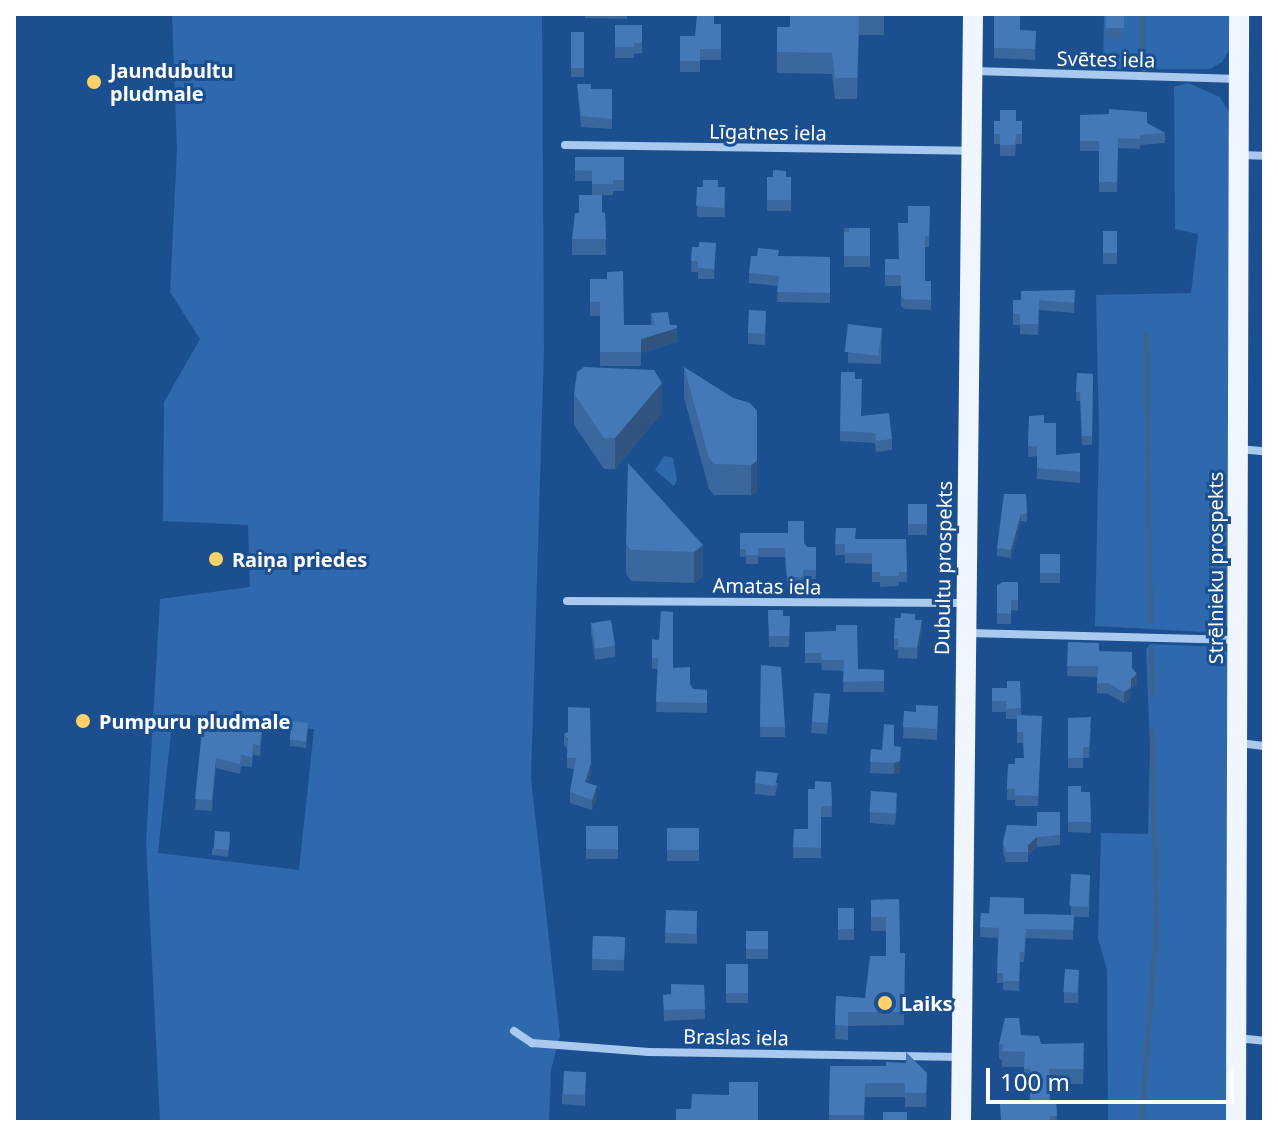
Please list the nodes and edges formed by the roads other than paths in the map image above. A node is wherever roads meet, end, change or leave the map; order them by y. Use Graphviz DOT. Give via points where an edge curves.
graph roads {
  1 [pos="973,14"];
  2 [pos="1239,14"];
  3 [pos="972,71"];
  4 [pos="1239,79"];
  5 [pos="565,145"];
  6 [pos="971,151"];
  7 [pos="1240,155"];
  8 [pos="1264,156"];
  9 [pos="1239,449"];
  10 [pos="1264,451"];
  11 [pos="567,601"];
  12 [pos="966,603"];
  13 [pos="966,633"];
  14 [pos="1239,640"];
  15 [pos="1238,743"];
  16 [pos="1264,746"];
  17 [pos="514,1031"];
  18 [pos="1237,1038"];
  19 [pos="1264,1041"];
  20 [pos="961,1057"];
  21 [pos="961,1122"];
  22 [pos="1236,1122"];
  1 -- 3 [label="main road, Dubultu prospekts"];
  2 -- 4 [label="main road, Strēlnieku prospekts"];
  3 -- 4 [label="street, Svētes iela"];
  3 -- 6 [label="main road, Dubultu prospekts"];
  4 -- 7 [label="main road, Strēlnieku prospekts"];
  5 -- 6 [label="street, Līgatnes iela"];
  6 -- 12 [label="main road, Dubultu prospekts"];
  7 -- 8 [label="street"];
  7 -- 9 [label="main road, Strēlnieku prospekts"];
  9 -- 10 [label="street"];
  9 -- 14 [label="main road, Strēlnieku prospekts"];
  11 -- 12 [label="street, Amatas iela"];
  12 -- 13 [label="main road, Dubultu prospekts"];
  13 -- 14 [label="street"];
  13 -- 20 [label="main road, Dubultu prospekts"];
  14 -- 15 [label="main road, Strēlnieku prospekts"];
  15 -- 16 [label="street"];
  15 -- 18 [label="main road, Strēlnieku prospekts"];
  17 -- 20 [label="street, Braslas iela" via="532,1043 649,1052"];
  18 -- 19 [label="street"];
  18 -- 22 [label="main road, Strēlnieku prospekts"];
  20 -- 21 [label="main road, Dubultu prospekts"];
}
